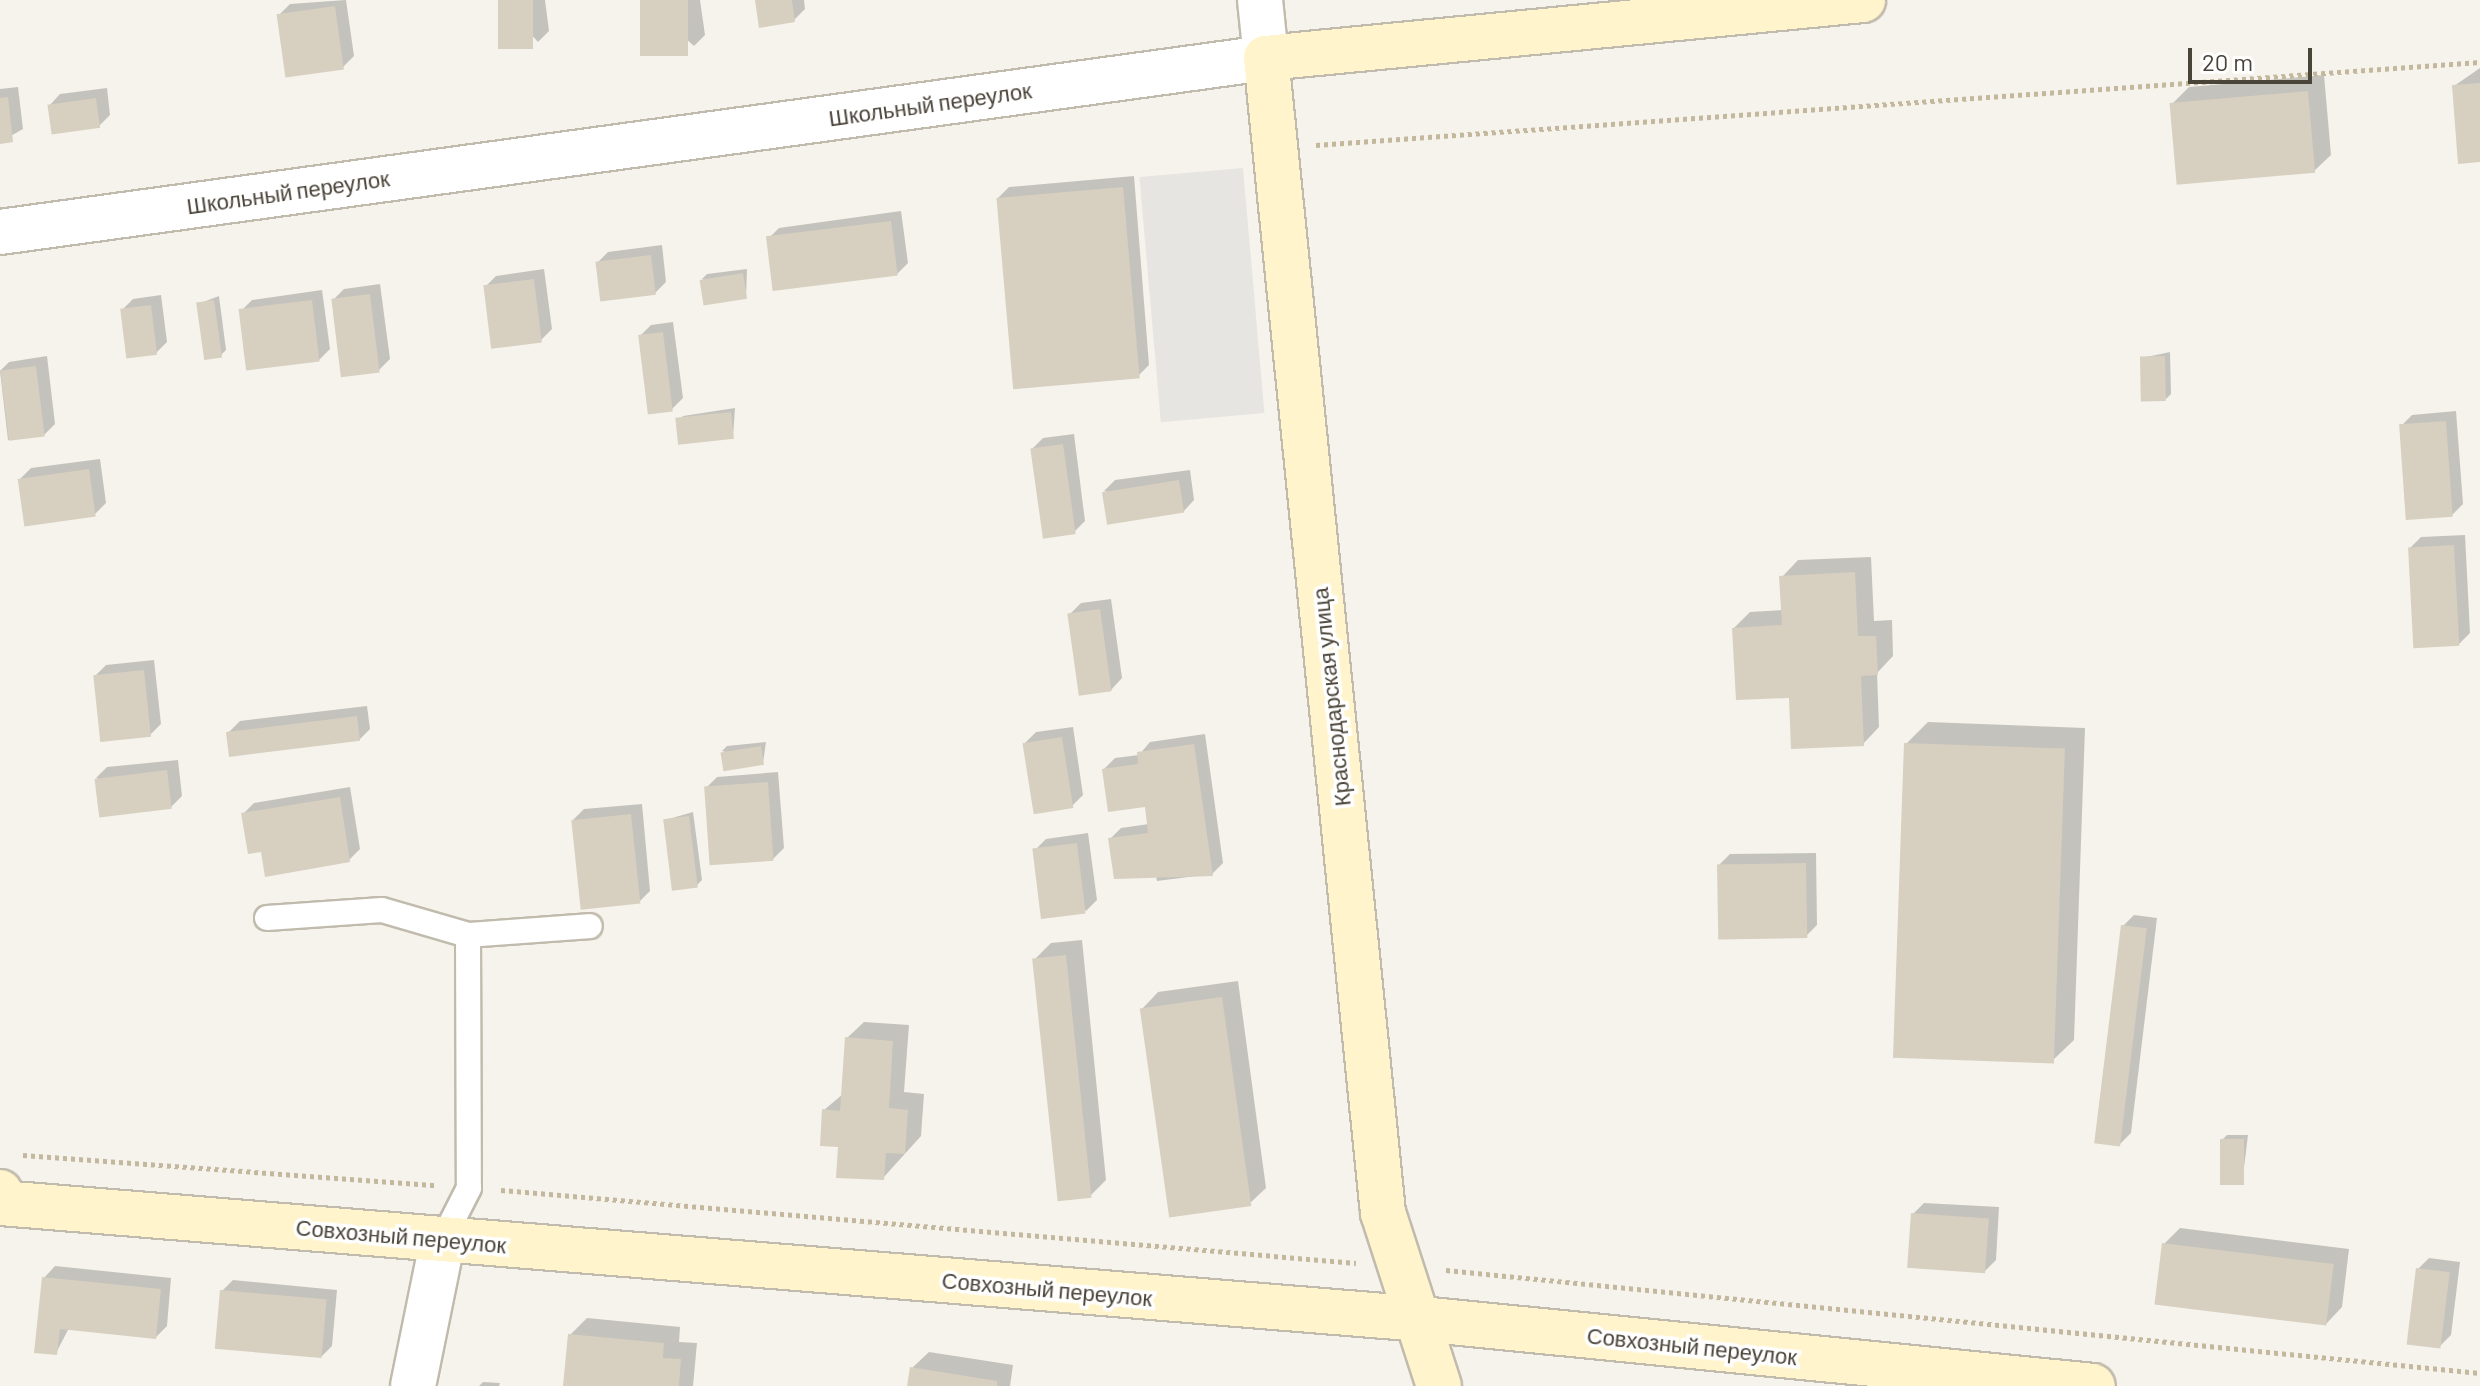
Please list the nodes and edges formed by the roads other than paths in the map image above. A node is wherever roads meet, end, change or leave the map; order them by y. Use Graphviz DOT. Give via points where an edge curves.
graph roads {
  1 [pos="1260,0"];
  2 [pos="1863,0"];
  3 [pos="1266,58"];
  4 [pos="0,232"];
  5 [pos="267,918"];
  6 [pos="590,926"];
  7 [pos="468,935"];
  8 [pos="4,1188"];
  9 [pos="443,1239"];
  10 [pos="1421,1319"];
  11 [pos="413,1386"];
  12 [pos="1439,1386"];
  13 [pos="2093,1386"];
  1 -- 3 [label="street, Краснодарская улица"];
  2 -- 3 [label="street, Школьный переулок"];
  3 -- 4 [label="street, Школьный переулок"];
  3 -- 10 [label="street, Краснодарская улица" via="1383,1213"];
  5 -- 7 [label="lane" via="382,910"];
  6 -- 7 [label="lane"];
  7 -- 9 [label="lane" via="469,1188"];
  8 -- 9 [label="street, Совхозный переулок"];
  9 -- 10 [label="street, Совхозный переулок"];
  9 -- 11 [label="street"];
  10 -- 12 [label="street, Краснодарская улица"];
  10 -- 13 [label="street, Совхозный переулок"];
}
